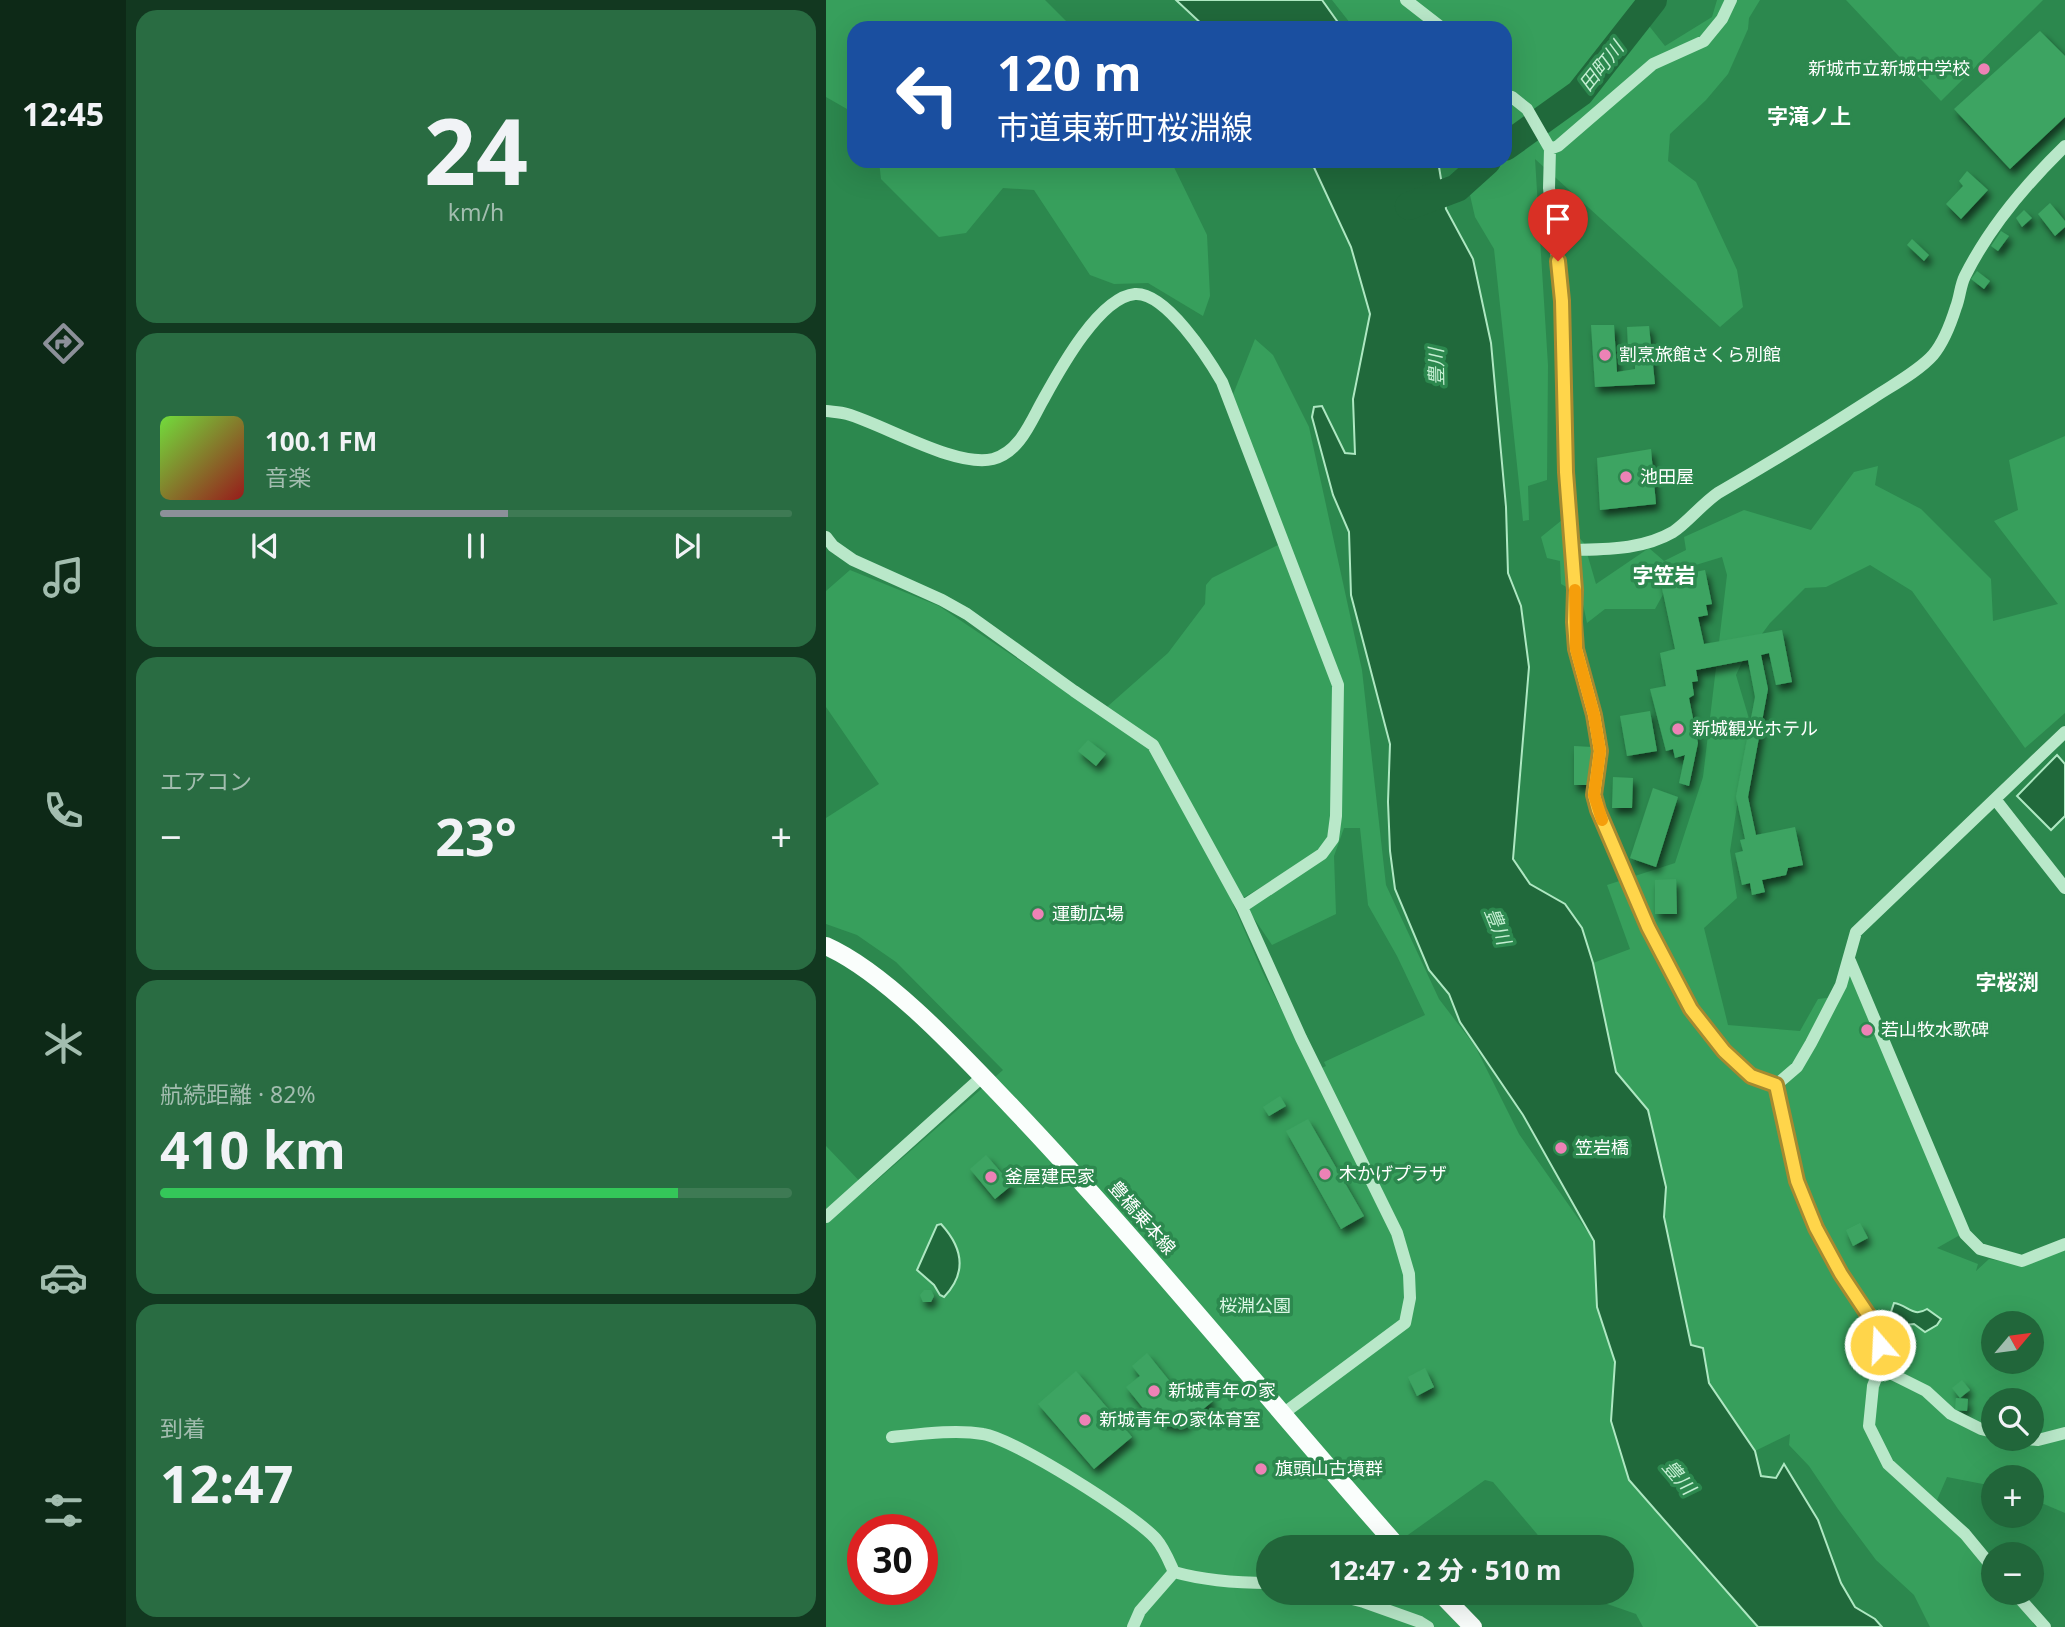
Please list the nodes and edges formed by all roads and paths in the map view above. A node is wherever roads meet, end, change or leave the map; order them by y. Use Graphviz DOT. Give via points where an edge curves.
graph roads {
  1 [pos="1406,0"];
  2 [pos="1731,0"];
  3 [pos="1433,21"];
  4 [pos="1512,98"];
  5 [pos="2065,146"];
  6 [pos="1550,149"];
  7 [pos="826,411"];
  8 [pos="826,537"];
  9 [pos="1572,550"];
  10 [pos="2065,732"];
  11 [pos="1995,799"];
  12 [pos="2065,888"];
  13 [pos="1242,907"];
  14 [pos="826,946"];
  15 [pos="1850,961"];
  16 [pos="983,1076"];
  17 [pos="1776,1085"];
  18 [pos="826,1217"];
  19 [pos="2065,1244"];
  20 [pos="1880,1368"];
  21 [pos="1284,1413"];
  22 [pos="1981,1429"];
  23 [pos="2065,1433"];
  24 [pos="892,1437"];
  25 [pos="2044,1438"];
  26 [pos="1388,1535"];
  27 [pos="1981,1553"];
  28 [pos="1174,1572"];
  29 [pos="1256,1583"];
  30 [pos="1372,1605"];
  31 [pos="1452,1605"];
  32 [pos="2026,1605"];
  33 [pos="1133,1627"];
  34 [pos="1428,1627"];
  35 [pos="1473,1627"];
  36 [pos="2045,1627"];
  1 -- 3 [label="street"];
  2 -- 6 [label="street" via="1704,41 1653,64"];
  4 -- 6 [label="street" via="1519,100"];
  5 -- 9 [label="street" via="1996,225 1963,279 1944,337 1933,355 1842,418 1718,493 1675,531 1631,547"];
  6 -- 9 [label="street" via="1549,188 1562,301"];
  7 -- 13 [label="street" via="847,414 964,458 992,460 1007,453 1024,435 1061,367 1101,313 1122,297 1138,294 1178,319 1222,382 1338,685 1333,839 1322,853"];
  8 -- 13 [label="street" via="853,560 967,614 1153,745"];
  9 -- 17 [label="street" via="1576,649 1600,751 1594,795 1598,810 1648,927 1691,1009 1751,1076"];
  10 -- 11 [label="street"];
  11 -- 12 [label="street"];
  11 -- 15 [label="street" via="1856,932"];
  13 -- 21 [label="street" via="1397,1233 1409,1274 1405,1323"];
  14 -- 16 [label="main road, 豊橋乗本線" via="888,987"];
  15 -- 17 [label="street" via="1797,1067"];
  15 -- 19 [label="street" via="1965,1234 1980,1249 2022,1261"];
  16 -- 18 [label="street"];
  16 -- 21 [label="main road, 豊橋乗本線" via="1086,1184"];
  17 -- 20 [label="street" via="1797,1181 1841,1274 1877,1328"];
  20 -- 22 [label="street" via="1926,1391 1951,1414"];
  20 -- 27 [label="street" via="1872,1386 1869,1426 1888,1464"];
  21 -- 26 [label="main road, 豊橋乗本線"];
  23 -- 25 [label="street"];
  24 -- 28 [label="street" via="984,1434 1015,1446 1134,1518 1157,1540"];
  28 -- 29 [label="street" via="1199,1579"];
  28 -- 33 [label="street"];
  30 -- 34 [label="street"];
  31 -- 35 [label="main road"];
  32 -- 36 [label="street"];
}
